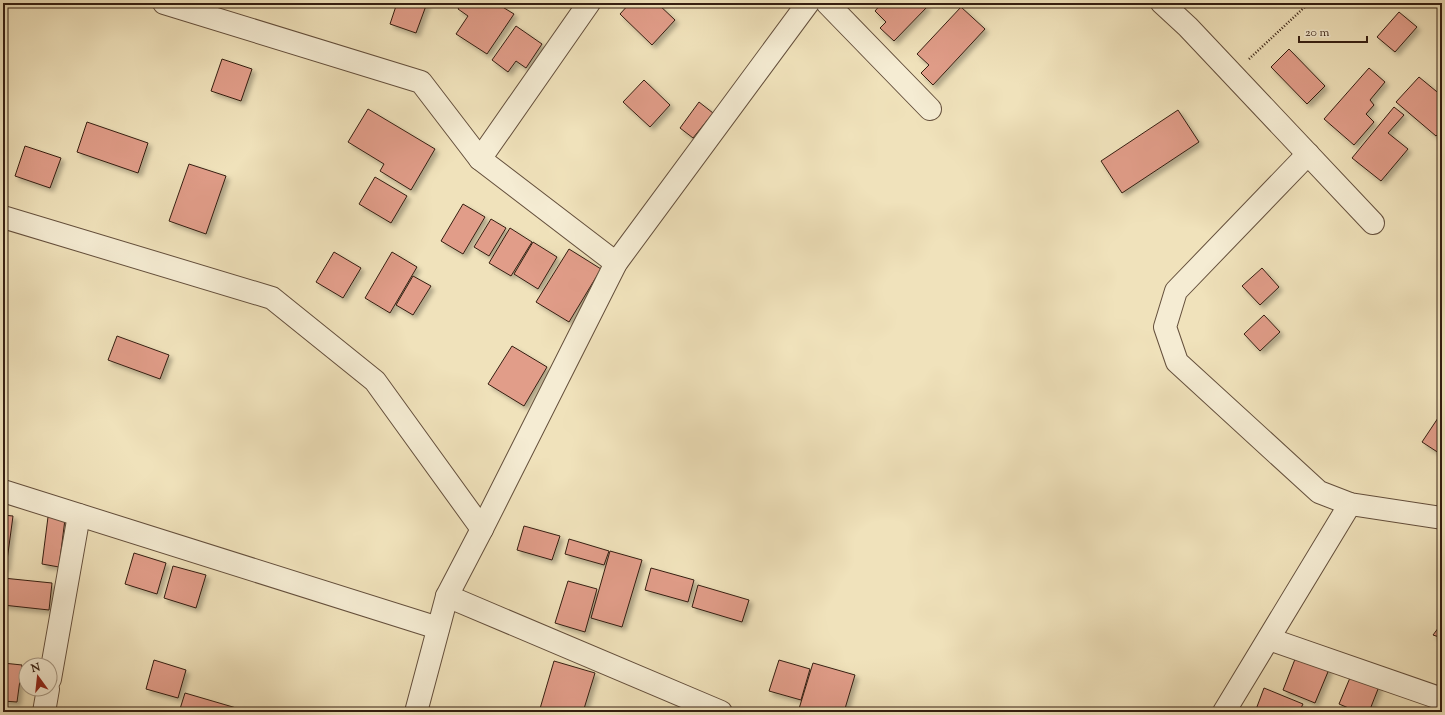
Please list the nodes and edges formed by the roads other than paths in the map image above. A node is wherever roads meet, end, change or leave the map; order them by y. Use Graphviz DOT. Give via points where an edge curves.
graph roads {
  1 [pos="164,3"];
  2 [pos="589,3"];
  3 [pos="808,3"];
  4 [pos="827,3"];
  5 [pos="1162,3"];
  6 [pos="930,109"];
  7 [pos="1308,154"];
  8 [pos="480,159"];
  9 [pos="3,217"];
  10 [pos="1373,223"];
  11 [pos="616,263"];
  12 [pos="3,491"];
  13 [pos="1350,504"];
  14 [pos="79,515"];
  15 [pos="1442,518"];
  16 [pos="482,529"];
  17 [pos="447,596"];
  18 [pos="438,628"];
  19 [pos="1269,639"];
  20 [pos="54,657"];
  21 [pos="47,697"];
  22 [pos="1442,700"];
  23 [pos="44,712"];
  24 [pos="416,712"];
  25 [pos="721,712"];
  26 [pos="1224,712"];
  1 -- 8 [label="street" via="421,82"];
  2 -- 8 [label="street"];
  3 -- 11 [label="street"];
  4 -- 6 [label="street"];
  5 -- 7 [label="street" via="1188,27"];
  7 -- 10 [label="street"];
  7 -- 13 [label="street" via="1176,291 1165,327 1177,362 1319,492"];
  8 -- 11 [label="street"];
  9 -- 16 [label="street" via="272,298 375,381"];
  11 -- 16 [label="street"];
  12 -- 14 [label="street"];
  13 -- 15 [label="street"];
  13 -- 19 [label="street"];
  14 -- 18 [label="street"];
  14 -- 20 [label="street"];
  16 -- 17 [label="street"];
  17 -- 18 [label="street"];
  17 -- 25 [label="street"];
  18 -- 24 [label="street"];
  19 -- 22 [label="street"];
  19 -- 26 [label="street"];
  21 -- 23 [label="street"];
}
